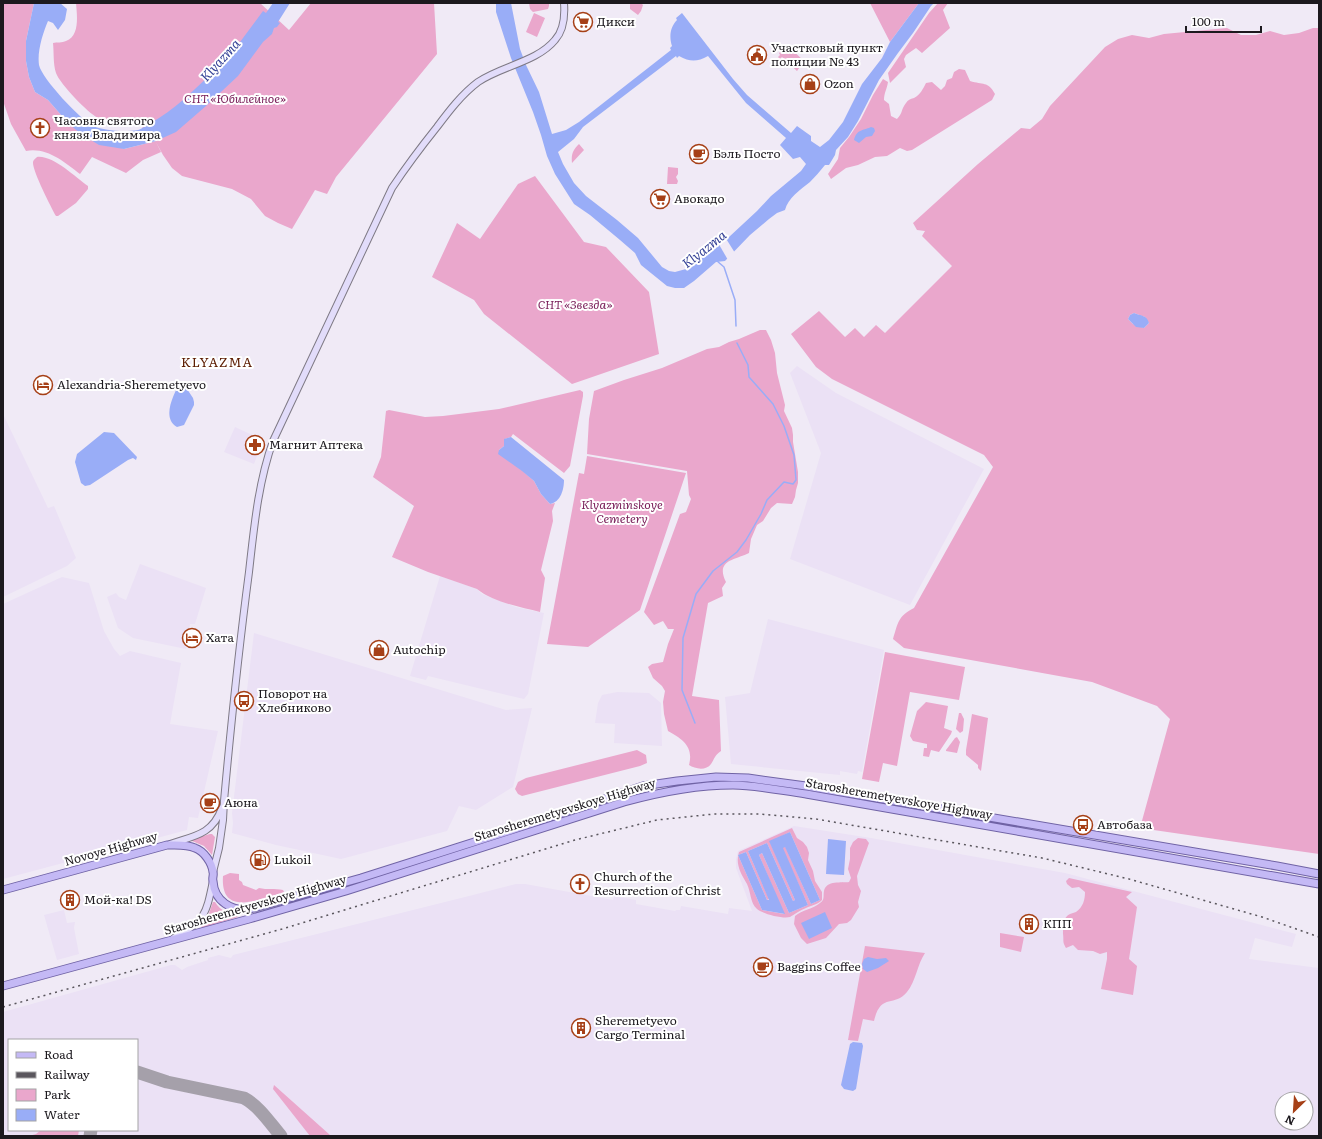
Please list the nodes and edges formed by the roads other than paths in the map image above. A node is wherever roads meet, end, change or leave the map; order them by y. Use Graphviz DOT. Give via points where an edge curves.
graph roads {
  1 [pos="564,3"];
  2 [pos="223,805"];
  3 [pos="167,845"];
  4 [pos="214,872"];
  5 [pos="1319,874"];
  6 [pos="213,881"];
  7 [pos="1319,884"];
  8 [pos="3,890"];
  9 [pos="167,941"];
  10 [pos="3,986"];
  1 -- 2 [label="main road" via="563,28 557,39 548,48 501,70 465,94 392,188 273,441 260,489 241,628"];
  2 -- 3 [label="main road" via="219,816 210,827 201,833"];
  2 -- 4 [label="main road"];
  3 -- 4 [label="main road, Novoye Highway" via="196,848 206,857"];
  3 -- 8 [label="main road, Novoye Highway"];
  4 -- 6 [label="main road"];
  5 -- 6 [label="main road, Starosheremetyevskoye Highway" via="806,786 759,779 716,777 643,786 405,865 250,909 237,910 221,901"];
  6 -- 9 [label="main road" via="201,918 190,929"];
  7 -- 9 [label="main road, Starosheremetyevskoye Highway" via="806,794 751,786 716,786 681,788 624,802 346,891"];
  9 -- 10 [label="main road, Starosheremetyevskoye Highway"];
}
